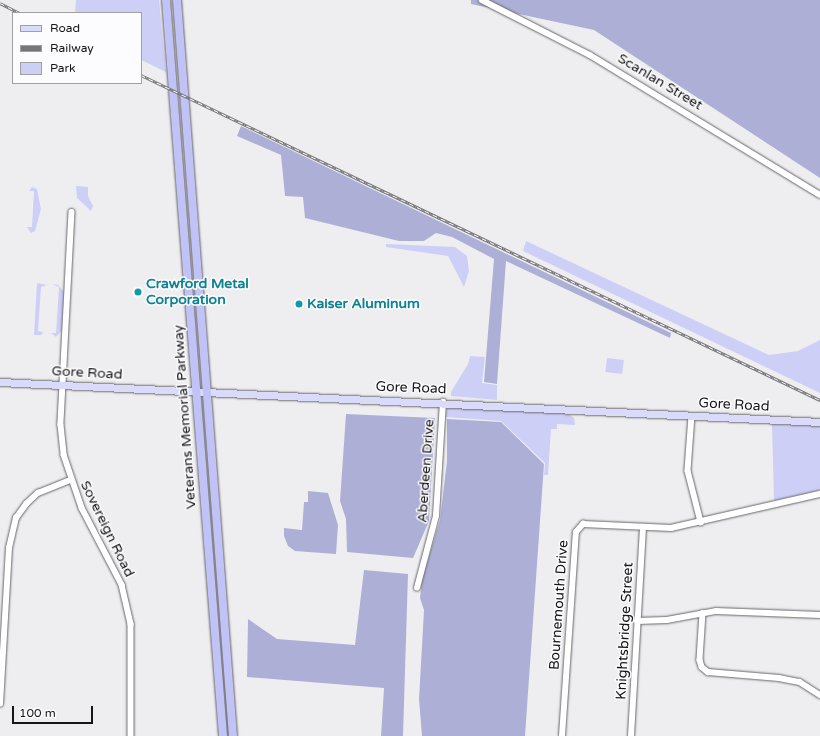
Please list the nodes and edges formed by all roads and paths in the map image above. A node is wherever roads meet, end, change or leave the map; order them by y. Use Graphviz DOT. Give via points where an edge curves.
graph roads {
  1 [pos="166,0"];
  2 [pos="177,0"];
  3 [pos="482,0"];
  4 [pos="820,195"];
  5 [pos="72,212"];
  6 [pos="0,382"];
  7 [pos="63,385"];
  8 [pos="197,392"];
  9 [pos="207,392"];
  10 [pos="443,402"];
  11 [pos="692,416"];
  12 [pos="820,422"];
  13 [pos="70,480"];
  14 [pos="820,494"];
  15 [pos="700,522"];
  16 [pos="643,527"];
  17 [pos="417,588"];
  18 [pos="703,613"];
  19 [pos="820,615"];
  20 [pos="638,621"];
  21 [pos="820,695"];
  22 [pos="0,704"];
  23 [pos="131,736"];
  24 [pos="223,736"];
  25 [pos="233,736"];
  26 [pos="562,736"];
  27 [pos="631,736"];
  1 -- 8 [label="highway, Veterans Memorial Parkway"];
  2 -- 9 [label="highway, Veterans Memorial Parkway"];
  3 -- 4 [label="street, Scanlan Street" via="590,54"];
  5 -- 7 [label="street, Sovereign Road"];
  6 -- 7 [label="main road, Gore Road"];
  7 -- 8 [label="main road, Gore Road"];
  7 -- 13 [label="street, Sovereign Road" via="61,426"];
  8 -- 9 [label="main road, Gore Road"];
  8 -- 24 [label="highway, Veterans Memorial Parkway"];
  9 -- 10 [label="main road, Gore Road"];
  9 -- 25 [label="highway, Veterans Memorial Parkway"];
  10 -- 11 [label="main road, Gore Road"];
  10 -- 17 [label="street, Aberdeen Drive" via="436,516"];
  11 -- 12 [label="main road, Gore Road"];
  11 -- 15 [label="street" via="688,471"];
  13 -- 22 [label="street" via="38,493 16,518 9,548"];
  13 -- 23 [label="street, Sovereign Road" via="122,585 131,624"];
  14 -- 15 [label="street, Bournemouth Drive"];
  15 -- 16 [label="street, Bournemouth Drive" via="671,528"];
  16 -- 20 [label="street, Knightsbridge Street"];
  16 -- 26 [label="street, Bournemouth Drive" via="593,523 583,524 576,532"];
  18 -- 19 [label="street"];
  18 -- 20 [label="street" via="667,620"];
  18 -- 21 [label="street" via="700,660 702,667 708,672 800,682"];
  20 -- 27 [label="street, Knightsbridge Street"];
}
